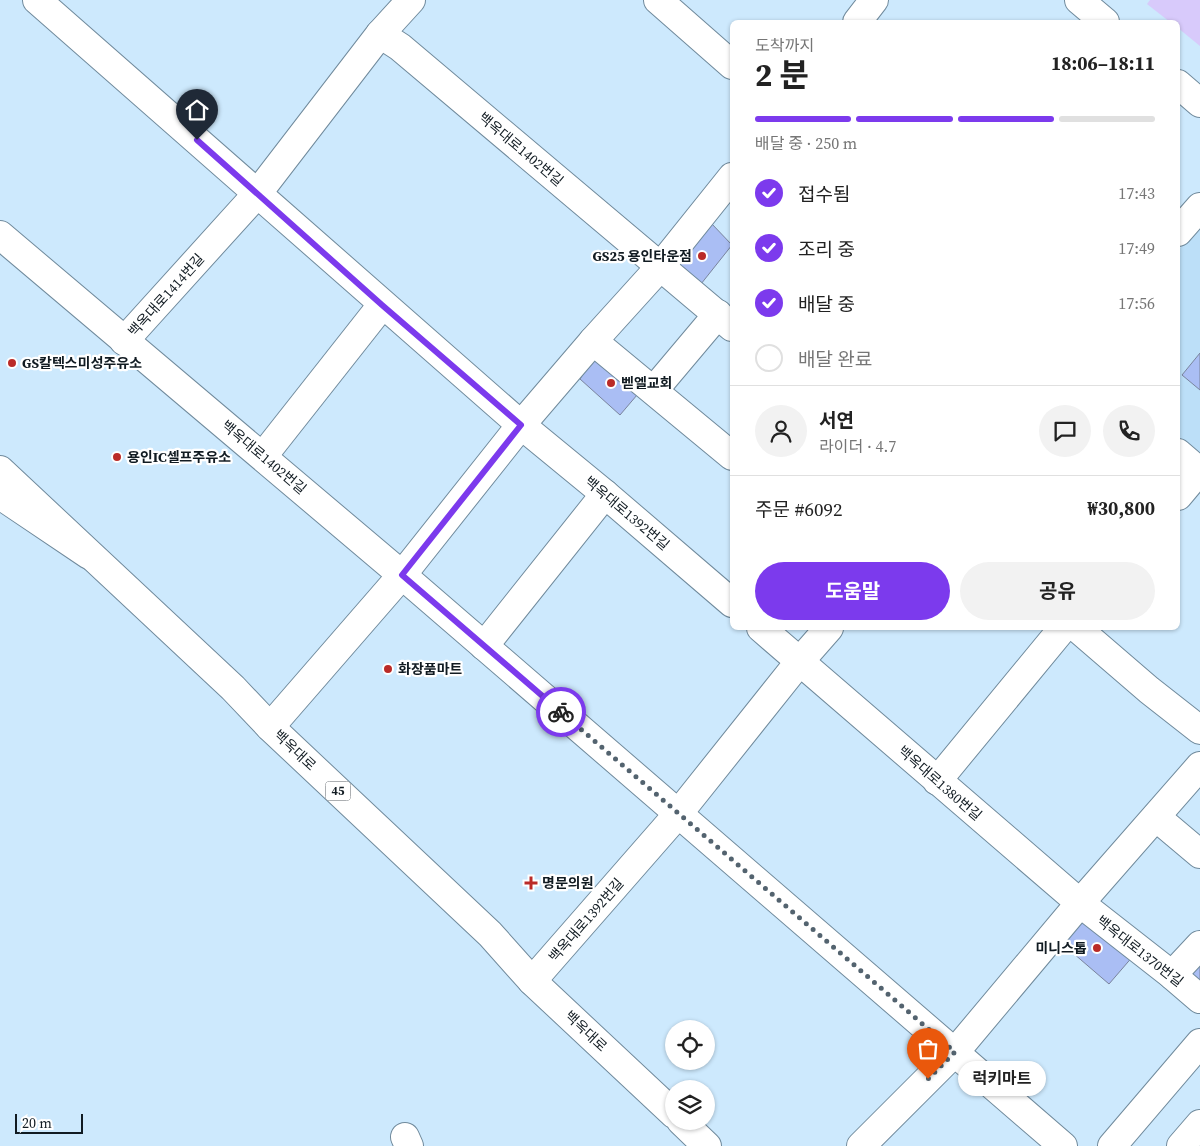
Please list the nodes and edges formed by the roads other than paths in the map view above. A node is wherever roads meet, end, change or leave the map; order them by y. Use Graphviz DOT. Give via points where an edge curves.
graph roads {
  1 [pos="37,0"];
  2 [pos="411,0"];
  3 [pos="658,0"];
  4 [pos="874,0"];
  5 [pos="1079,0"];
  6 [pos="858,20"];
  7 [pos="1103,20"];
  8 [pos="380,34"];
  9 [pos="730,63"];
  10 [pos="1180,86"];
  11 [pos="1200,103"];
  12 [pos="730,180"];
  13 [pos="257,194"];
  14 [pos="1200,207"];
  15 [pos="1180,230"];
  16 [pos="0,235"];
  17 [pos="660,267"];
  18 [pos="382,305"];
  19 [pos="725,320"];
  20 [pos="124,341"];
  21 [pos="593,341"];
  22 [pos="654,390"];
  23 [pos="521,425"];
  24 [pos="730,454"];
  25 [pos="1180,455"];
  26 [pos="263,456"];
  27 [pos="0,470"];
  28 [pos="1200,472"];
  29 [pos="606,494"];
  30 [pos="1180,494"];
  31 [pos="0,495"];
  32 [pos="89,555"];
  33 [pos="402,575"];
  34 [pos="730,601"];
  35 [pos="764,630"];
  36 [pos="828,630"];
  37 [pos="1061,630"];
  38 [pos="1079,630"];
  39 [pos="484,646"];
  40 [pos="800,660"];
  41 [pos="270,727"];
  42 [pos="1200,730"];
  43 [pos="1196,779"];
  44 [pos="937,781"];
  45 [pos="678,814"];
  46 [pos="1156,817"];
  47 [pos="1200,854"];
  48 [pos="1080,903"];
  49 [pos="1200,945"];
  50 [pos="1172,975"];
  51 [pos="532,981"];
  52 [pos="1200,999"];
  53 [pos="1200,1044"];
  54 [pos="955,1052"];
  55 [pos="665,1106"];
  56 [pos="1200,1124"];
  57 [pos="690,1130"];
  58 [pos="707,1146"];
  59 [pos="861,1146"];
  60 [pos="1063,1146"];
  61 [pos="1112,1146"];
  62 [pos="1181,1146"];
  1 -- 13 [label="main road"];
  2 -- 8 [label="main road, 백옥대로1414번길"];
  3 -- 9 [label="main road"];
  4 -- 6 [label="main road"];
  5 -- 7 [label="main road"];
  8 -- 13 [label="main road, 백옥대로1414번길"];
  8 -- 17 [label="main road, 백옥대로1402번길" via="400,47"];
  10 -- 11 [label="main road"];
  12 -- 17 [label="main road"];
  13 -- 18 [label="main road"];
  13 -- 20 [label="main road, 백옥대로1414번길"];
  14 -- 15 [label="main road"];
  16 -- 20 [label="main road, 백옥대로1414번길"];
  17 -- 19 [label="main road"];
  17 -- 21 [label="main road"];
  18 -- 23 [label="main road"];
  18 -- 26 [label="main road"];
  19 -- 22 [label="main road"];
  20 -- 26 [label="main road, 백옥대로1402번길"];
  21 -- 22 [label="main road"];
  21 -- 23 [label="main road"];
  22 -- 24 [label="main road"];
  23 -- 29 [label="main road, 백옥대로1392번길"];
  23 -- 33 [label="main road"];
  25 -- 28 [label="main road"];
  26 -- 33 [label="main road, 백옥대로1402번길"];
  27 -- 32 [label="main road, 백옥대로 / 45"];
  28 -- 30 [label="main road"];
  29 -- 34 [label="main road, 백옥대로1392번길"];
  29 -- 39 [label="main road"];
  31 -- 32 [label="main road"];
  32 -- 41 [label="main road, 백옥대로 / 45" via="233,688"];
  33 -- 39 [label="main road"];
  33 -- 41 [label="main road"];
  35 -- 40 [label="main road"];
  36 -- 40 [label="main road, 백옥대로1392번길"];
  37 -- 44 [label="main road"];
  38 -- 42 [label="main road"];
  39 -- 45 [label="main road"];
  40 -- 44 [label="main road, 백옥대로1380번길"];
  40 -- 45 [label="main road, 백옥대로1392번길"];
  41 -- 51 [label="main road, 백옥대로 / 45" via="490,934"];
  43 -- 46 [label="main road"];
  44 -- 48 [label="main road, 백옥대로1380번길"];
  45 -- 51 [label="main road, 백옥대로1392번길"];
  45 -- 54 [label="main road"];
  46 -- 47 [label="main road"];
  46 -- 48 [label="main road"];
  48 -- 50 [label="main road, 백옥대로1370번길"];
  48 -- 54 [label="main road"];
  49 -- 50 [label="main road"];
  50 -- 52 [label="main road, 백옥대로1370번길"];
  51 -- 55 [label="main road, 백옥대로 / 45"];
  53 -- 61 [label="main road"];
  54 -- 59 [label="main road"];
  54 -- 60 [label="main road"];
  56 -- 62 [label="main road"];
  57 -- 58 [label="main road"];
}
